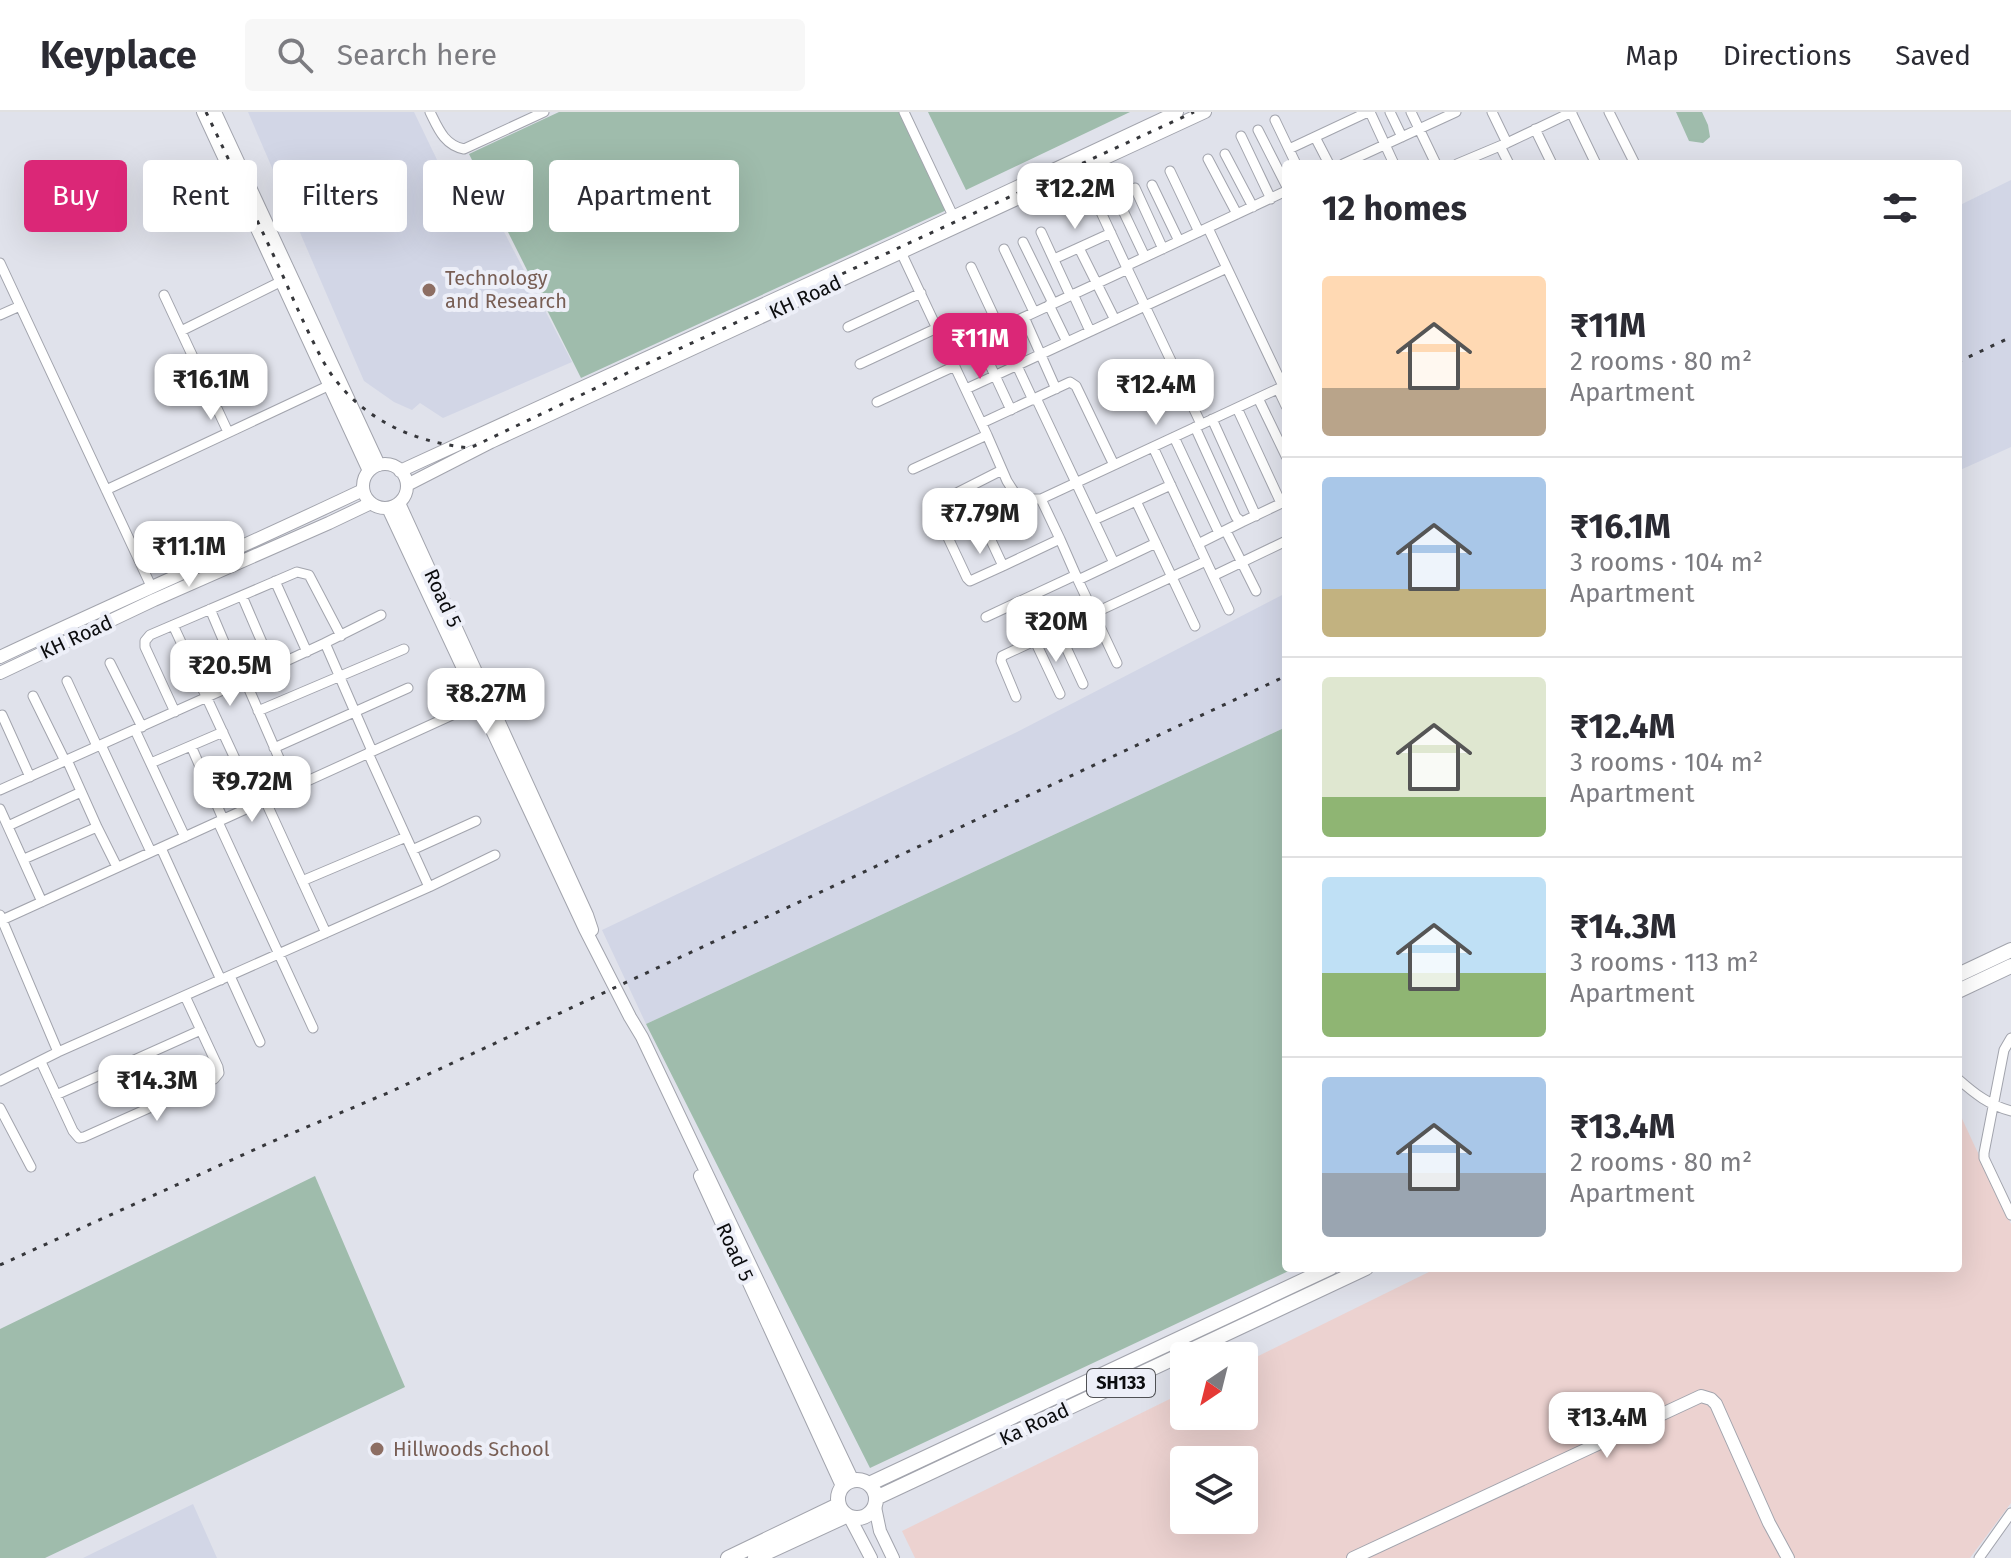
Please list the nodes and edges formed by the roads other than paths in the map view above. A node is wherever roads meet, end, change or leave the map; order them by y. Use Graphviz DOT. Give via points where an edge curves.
graph roads {
  1 [pos="203,112"];
  2 [pos="215,112"];
  3 [pos="430,112"];
  4 [pos="544,112"];
  5 [pos="904,112"];
  6 [pos="1177,112"];
  7 [pos="1205,112"];
  8 [pos="1369,112"];
  9 [pos="1390,112"];
  10 [pos="1411,112"];
  11 [pos="1456,112"];
  12 [pos="1492,112"];
  13 [pos="1572,112"];
  14 [pos="1609,112"];
  15 [pos="1436,116"];
  16 [pos="1275,120"];
  17 [pos="1419,129"];
  18 [pos="1535,129"];
  19 [pos="1258,130"];
  20 [pos="1241,136"];
  21 [pos="1315,137"];
  22 [pos="1402,137"];
  23 [pos="1504,144"];
  24 [pos="1385,145"];
  25 [pos="1289,149"];
  26 [pos="1225,154"];
  27 [pos="1208,159"];
  28 [pos="1294,160"];
  29 [pos="1327,160"];
  30 [pos="1352,160"];
  31 [pos="1392,160"];
  32 [pos="1434,160"];
  33 [pos="1466,160"];
  34 [pos="1508,160"];
  35 [pos="1550,160"];
  36 [pos="1594,160"];
  37 [pos="1633,160"];
  38 [pos="1170,171"];
  39 [pos="1282,177"];
  40 [pos="1152,185"];
  41 [pos="1135,188"];
  42 [pos="1282,193"];
  43 [pos="1117,198"];
  44 [pos="1271,199"];
  45 [pos="1253,207"];
  46 [pos="1100,210"];
  47 [pos="1237,214"];
  48 [pos="955,222"];
  49 [pos="1203,230"];
  50 [pos="1041,232"];
  51 [pos="1111,233"];
  52 [pos="1179,241"];
  53 [pos="1023,242"];
  54 [pos="899,248"];
  55 [pos="1079,248"];
  56 [pos="1004,249"];
  57 [pos="1163,249"];
  58 [pos="1145,257"];
  59 [pos="1054,259"];
  60 [pos="0,263"];
  61 [pos="971,267"];
  62 [pos="1127,267"];
  63 [pos="1227,268"];
  64 [pos="282,281"];
  65 [pos="1096,283"];
  66 [pos="921,293"];
  67 [pos="1071,294"];
  68 [pos="164,295"];
  69 [pos="1051,304"];
  70 [pos="20,306"];
  71 [pos="1145,306"];
  72 [pos="0,315"];
  73 [pos="1029,315"];
  74 [pos="1115,320"];
  75 [pos="848,327"];
  76 [pos="937,328"];
  77 [pos="1000,328"];
  78 [pos="181,331"];
  79 [pos="1090,331"];
  80 [pos="978,339"];
  81 [pos="1067,342"];
  82 [pos="949,352"];
  83 [pos="1041,354"];
  84 [pos="860,364"];
  85 [pos="1017,365"];
  86 [pos="955,366"];
  87 [pos="995,376"];
  88 [pos="330,385"];
  89 [pos="1282,387"];
  90 [pos="966,389"];
  91 [pos="1056,389"];
  92 [pos="1258,398"];
  93 [pos="1035,399"];
  94 [pos="877,402"];
  95 [pos="1237,408"];
  96 [pos="1011,410"];
  97 [pos="1212,419"];
  98 [pos="982,423"];
  99 [pos="1198,426"];
  100 [pos="228,432"];
  101 [pos="987,435"];
  102 [pos="1174,437"];
  103 [pos="1153,447"];
  104 [pos="1282,448"];
  105 [pos="1114,465"];
  106 [pos="374,468"];
  107 [pos="913,469"];
  108 [pos="1002,470"];
  109 [pos="400,471"];
  110 [pos="1076,482"];
  111 [pos="407,485"];
  112 [pos="1171,485"];
  113 [pos="967,489"];
  114 [pos="106,490"];
  115 [pos="363,490"];
  116 [pos="1282,498"];
  117 [pos="1041,499"];
  118 [pos="1136,501"];
  119 [pos="371,503"];
  120 [pos="1282,503"];
  121 [pos="393,505"];
  122 [pos="1256,516"];
  123 [pos="1094,520"];
  124 [pos="1242,522"];
  125 [pos="1223,532"];
  126 [pos="1060,539"];
  127 [pos="1156,543"];
  128 [pos="1282,543"];
  129 [pos="1198,544"];
  130 [pos="1206,561"];
  131 [pos="1242,562"];
  132 [pos="1114,563"];
  133 [pos="1003,566"];
  134 [pos="1213,576"];
  135 [pos="1172,577"];
  136 [pos="1077,578"];
  137 [pos="275,581"];
  138 [pos="151,586"];
  139 [pos="1256,591"];
  140 [pos="242,596"];
  141 [pos="210,609"];
  142 [pos="1229,610"];
  143 [pos="1094,614"];
  144 [pos="381,615"];
  145 [pos="986,617"];
  146 [pos="173,625"];
  147 [pos="1195,626"];
  148 [pos="1058,630"];
  149 [pos="341,636"];
  150 [pos="1035,641"];
  151 [pos="325,643"];
  152 [pos="404,649"];
  153 [pos="307,652"];
  154 [pos="0,657"];
  155 [pos="110,663"];
  156 [pos="1117,663"];
  157 [pos="273,668"];
  158 [pos="0,673"];
  159 [pos="339,676"];
  160 [pos="67,681"];
  161 [pos="243,681"];
  162 [pos="1083,684"];
  163 [pos="408,688"];
  164 [pos="1060,694"];
  165 [pos="33,696"];
  166 [pos="207,697"];
  167 [pos="1016,697"];
  168 [pos="484,700"];
  169 [pos="258,711"];
  170 [pos="175,712"];
  171 [pos="355,712"];
  172 [pos="2,715"];
  173 [pos="138,728"];
  174 [pos="223,732"];
  175 [pos="99,746"];
  176 [pos="191,746"];
  177 [pos="274,748"];
  178 [pos="370,752"];
  179 [pos="66,761"];
  180 [pos="151,763"];
  181 [pos="30,777"];
  182 [pos="292,788"];
  183 [pos="0,790"];
  184 [pos="81,792"];
  185 [pos="260,802"];
  186 [pos="0,809"];
  187 [pos="220,820"];
  188 [pos="476,821"];
  189 [pos="8,826"];
  190 [pos="97,827"];
  191 [pos="185,837"];
  192 [pos="406,837"];
  193 [pos="161,848"];
  194 [pos="412,850"];
  195 [pos="151,852"];
  196 [pos="495,855"];
  197 [pos="24,859"];
  198 [pos="117,867"];
  199 [pos="302,881"];
  200 [pos="429,887"];
  201 [pos="42,902"];
  202 [pos="1,918"];
  203 [pos="326,933"];
  204 [pos="2011,950"];
  205 [pos="279,954"];
  206 [pos="2011,966"];
  207 [pos="1962,973"];
  208 [pos="225,978"];
  209 [pos="1962,989"];
  210 [pos="185,996"];
  211 [pos="313,1028"];
  212 [pos="201,1030"];
  213 [pos="2011,1038"];
  214 [pos="260,1042"];
  215 [pos="58,1052"];
  216 [pos="41,1062"];
  217 [pos="0,1081"];
  218 [pos="1962,1082"];
  219 [pos="56,1095"];
  220 [pos="1994,1106"];
  221 [pos="0,1108"];
  222 [pos="2011,1111"];
  223 [pos="31,1167"];
  224 [pos="2011,1215"];
  225 [pos="1322,1272"];
  226 [pos="1357,1272"];
  227 [pos="1188,1342"];
  228 [pos="1191,1342"];
  229 [pos="1170,1351"];
  230 [pos="1170,1352"];
  231 [pos="848,1483"];
  232 [pos="869,1484"];
  233 [pos="876,1502"];
  234 [pos="845,1513"];
  235 [pos="2011,1513"];
  236 [pos="728,1558"];
  237 [pos="755,1558"];
  238 [pos="871,1558"];
  239 [pos="893,1558"];
  240 [pos="1353,1558"];
  241 [pos="1788,1558"];
  242 [pos="1979,1558"];
  1 -- 64 [label="main road"];
  2 -- 106 [label="main road"];
  3 -- 4 [label="street" via="449,144 464,149"];
  5 -- 48 [label="street"];
  6 -- 48 [label="main road, KH Road"];
  7 -- 48 [label="main road, KH Road"];
  8 -- 21 [label="street"];
  8 -- 24 [label="street"];
  9 -- 22 [label="street"];
  10 -- 17 [label="street"];
  11 -- 15 [label="street"];
  12 -- 23 [label="street"];
  13 -- 18 [label="street"];
  13 -- 36 [label="street"];
  14 -- 37 [label="street"];
  15 -- 17 [label="street"];
  16 -- 25 [label="street"];
  17 -- 22 [label="street"];
  17 -- 32 [label="street"];
  18 -- 23 [label="street"];
  18 -- 35 [label="street"];
  19 -- 39 [label="street"];
  20 -- 44 [label="street"];
  21 -- 25 [label="street"];
  21 -- 29 [label="street"];
  22 -- 24 [label="street"];
  23 -- 33 [label="street"];
  23 -- 34 [label="street"];
  24 -- 30 [label="street"];
  24 -- 31 [label="street"];
  25 -- 28 [label="street"];
  26 -- 45 [label="street"];
  27 -- 47 [label="street"];
  38 -- 49 [label="street"];
  40 -- 52 [label="street"];
  41 -- 57 [label="street"];
  42 -- 44 [label="street"];
  43 -- 58 [label="street"];
  44 -- 45 [label="street"];
  45 -- 47 [label="street"];
  46 -- 51 [label="street"];
  47 -- 49 [label="street"];
  48 -- 54 [label="main road, KH Road"];
  49 -- 52 [label="street"];
  49 -- 63 [label="street"];
  50 -- 59 [label="street"];
  51 -- 55 [label="street"];
  51 -- 62 [label="street"];
  52 -- 57 [label="street"];
  53 -- 69 [label="street"];
  54 -- 66 [label="street"];
  54 -- 109 [label="main road, KH Road"];
  54 -- 111 [label="main road, KH Road"];
  55 -- 59 [label="street"];
  55 -- 65 [label="street"];
  56 -- 73 [label="street"];
  57 -- 58 [label="street"];
  58 -- 62 [label="street"];
  59 -- 67 [label="street"];
  60 -- 70 [label="street"];
  61 -- 77 [label="street"];
  62 -- 65 [label="street"];
  62 -- 71 [label="street"];
  63 -- 71 [label="street"];
  63 -- 89 [label="street"];
  64 -- 78 [label="street"];
  64 -- 88 [label="main road"];
  65 -- 67 [label="street"];
  65 -- 74 [label="street"];
  66 -- 75 [label="street"];
  66 -- 76 [label="street"];
  67 -- 69 [label="street"];
  67 -- 79 [label="street"];
  68 -- 78 [label="street"];
  69 -- 73 [label="street"];
  69 -- 81 [label="street"];
  70 -- 72 [label="street"];
  70 -- 114 [label="street"];
  71 -- 74 [label="street"];
  71 -- 99 [label="street"];
  73 -- 77 [label="street"];
  73 -- 83 [label="street"];
  74 -- 79 [label="street"];
  76 -- 82 [label="street"];
  76 -- 84 [label="street"];
  77 -- 80 [label="street"];
  77 -- 85 [label="street"];
  78 -- 100 [label="street"];
  79 -- 81 [label="street"];
  80 -- 82 [label="street"];
  80 -- 87 [label="street"];
  81 -- 83 [label="street"];
  82 -- 86 [label="street"];
  83 -- 85 [label="street"];
  83 -- 91 [label="street"];
  85 -- 87 [label="street"];
  85 -- 93 [label="street"];
  86 -- 90 [label="street"];
  86 -- 94 [label="street"];
  87 -- 90 [label="street"];
  87 -- 96 [label="street"];
  88 -- 100 [label="street"];
  88 -- 106 [label="main road"];
  89 -- 92 [label="street"];
  90 -- 98 [label="street"];
  91 -- 93 [label="street"];
  91 -- 105 [label="street" via="1070,382 1076,386"];
  92 -- 95 [label="street"];
  92 -- 104 [label="street"];
  93 -- 96 [label="street"];
  93 -- 110 [label="street"];
  95 -- 97 [label="street"];
  95 -- 116 [label="street"];
  96 -- 98 [label="street"];
  97 -- 99 [label="street"];
  97 -- 122 [label="street"];
  98 -- 101 [label="street"];
  99 -- 102 [label="street"];
  99 -- 124 [label="street"];
  100 -- 114 [label="street"];
  101 -- 107 [label="street"];
  101 -- 108 [label="street"];
  102 -- 103 [label="street"];
  102 -- 125 [label="street"];
  103 -- 105 [label="street"];
  103 -- 112 [label="street"];
  105 -- 110 [label="street"];
  106 -- 109 [label="main road" via="390,465"];
  106 -- 115 [label="main road" via="363,480"];
  108 -- 113 [label="street"];
  108 -- 117 [label="street" via="1016,495"];
  109 -- 111 [label="main road"];
  110 -- 117 [label="street"];
  110 -- 123 [label="street"];
  111 -- 121 [label="main road" via="405,495"];
  112 -- 118 [label="street"];
  112 -- 129 [label="street"];
  113 -- 133 [label="street"];
  113 -- 133 [label="street" via="935,506 947,537 970,581"];
  114 -- 138 [label="street"];
  115 -- 119 [label="main road"];
  115 -- 138 [label="main road, KH Road"];
  117 -- 126 [label="street"];
  118 -- 123 [label="street"];
  118 -- 127 [label="street"];
  119 -- 121 [label="main road"];
  119 -- 158 [label="main road, KH Road"];
  120 -- 122 [label="street"];
  121 -- 168 [label="main road, Road 5"];
  122 -- 124 [label="street"];
  123 -- 132 [label="street"];
  124 -- 125 [label="street"];
  125 -- 129 [label="street"];
  125 -- 131 [label="street"];
  126 -- 133 [label="street"];
  126 -- 136 [label="street"];
  127 -- 132 [label="street"];
  127 -- 135 [label="street"];
  128 -- 131 [label="street"];
  129 -- 130 [label="street"];
  130 -- 134 [label="street"];
  130 -- 135 [label="street"];
  131 -- 134 [label="street"];
  131 -- 139 [label="street"];
  132 -- 136 [label="street"];
  134 -- 142 [label="street"];
  135 -- 143 [label="street"];
  135 -- 147 [label="street"];
  136 -- 143 [label="street"];
  136 -- 145 [label="street"];
  137 -- 140 [label="street"];
  137 -- 149 [label="street" via="297,572 309,575"];
  137 -- 153 [label="street"];
  138 -- 154 [label="main road, KH Road"];
  140 -- 141 [label="street"];
  140 -- 157 [label="street"];
  141 -- 146 [label="street"];
  141 -- 161 [label="street"];
  143 -- 148 [label="street"];
  143 -- 156 [label="street"];
  144 -- 149 [label="street"];
  146 -- 166 [label="street"];
  146 -- 170 [label="street" via="147,638 145,647"];
  148 -- 150 [label="street"];
  148 -- 162 [label="street"];
  149 -- 151 [label="street"];
  150 -- 164 [label="street"];
  150 -- 167 [label="street" via="1000,658"];
  151 -- 153 [label="street"];
  151 -- 159 [label="street"];
  152 -- 159 [label="street"];
  153 -- 157 [label="street"];
  155 -- 173 [label="street"];
  157 -- 161 [label="street"];
  159 -- 169 [label="street"];
  159 -- 171 [label="street"];
  160 -- 175 [label="street"];
  161 -- 166 [label="street"];
  161 -- 169 [label="street"];
  163 -- 171 [label="street"];
  165 -- 179 [label="street"];
  166 -- 170 [label="street"];
  166 -- 174 [label="street"];
  168 -- 178 [label="street"];
  168 -- 231 [label="main road, Road 5" via="587,915 636,1040"];
  169 -- 177 [label="street"];
  170 -- 173 [label="street"];
  171 -- 177 [label="street"];
  171 -- 178 [label="street"];
  172 -- 181 [label="street"];
  173 -- 175 [label="street"];
  173 -- 180 [label="street"];
  174 -- 176 [label="street"];
  174 -- 185 [label="street"];
  175 -- 179 [label="street"];
  175 -- 195 [label="street"];
  176 -- 180 [label="street"];
  176 -- 187 [label="street"];
  177 -- 182 [label="street"];
  178 -- 182 [label="street"];
  178 -- 192 [label="street"];
  179 -- 181 [label="street"];
  179 -- 184 [label="street"];
  180 -- 191 [label="street"];
  181 -- 183 [label="street"];
  182 -- 185 [label="street"];
  184 -- 189 [label="street"];
  184 -- 190 [label="street"];
  185 -- 187 [label="street"];
  185 -- 199 [label="street"];
  186 -- 189 [label="street"];
  187 -- 191 [label="street"];
  187 -- 205 [label="street"];
  188 -- 194 [label="street"];
  189 -- 197 [label="street"];
  190 -- 197 [label="street"];
  190 -- 198 [label="street"];
  191 -- 193 [label="street"];
  192 -- 194 [label="street"];
  192 -- 199 [label="street"];
  193 -- 195 [label="street"];
  193 -- 208 [label="street"];
  194 -- 200 [label="street"];
  195 -- 198 [label="street"];
  196 -- 200 [label="street"];
  197 -- 201 [label="street"];
  198 -- 201 [label="street"];
  199 -- 203 [label="street"];
  200 -- 203 [label="street"];
  201 -- 202 [label="street"];
  202 -- 215 [label="street"];
  203 -- 205 [label="street"];
  204 -- 207 [label="main road"];
  205 -- 208 [label="street"];
  205 -- 211 [label="street"];
  206 -- 209 [label="main road"];
  208 -- 210 [label="street"];
  208 -- 214 [label="street"];
  210 -- 212 [label="street"];
  210 -- 215 [label="street"];
  212 -- 219 [label="street"];
  212 -- 219 [label="street" via="219,1073 200,1086 84,1137 75,1136"];
  213 -- 220 [label="street"];
  215 -- 216 [label="street"];
  216 -- 217 [label="street"];
  216 -- 219 [label="street"];
  218 -- 220 [label="street"];
  220 -- 222 [label="street"];
  220 -- 224 [label="street" via="1984,1158"];
  221 -- 223 [label="street"];
  225 -- 227 [label="main road, Ka Road / SH133"];
  226 -- 228 [label="main road, Ka Road / SH133"];
  229 -- 232 [label="main road, Ka Road / SH133"];
  230 -- 233 [label="main road, Ka Road / SH133"];
  231 -- 232 [label="main road"];
  231 -- 234 [label="main road" via="838,1492"];
  232 -- 233 [label="main road"];
  233 -- 234 [label="main road, SH133" via="865,1518"];
  233 -- 239 [label="main road" via="880,1531"];
  234 -- 236 [label="main road, SH133"];
  234 -- 237 [label="main road, SH133"];
  234 -- 238 [label="main road"];
  235 -- 242 [label="street"];
  240 -- 241 [label="main road" via="1701,1396 1716,1404"];
}
